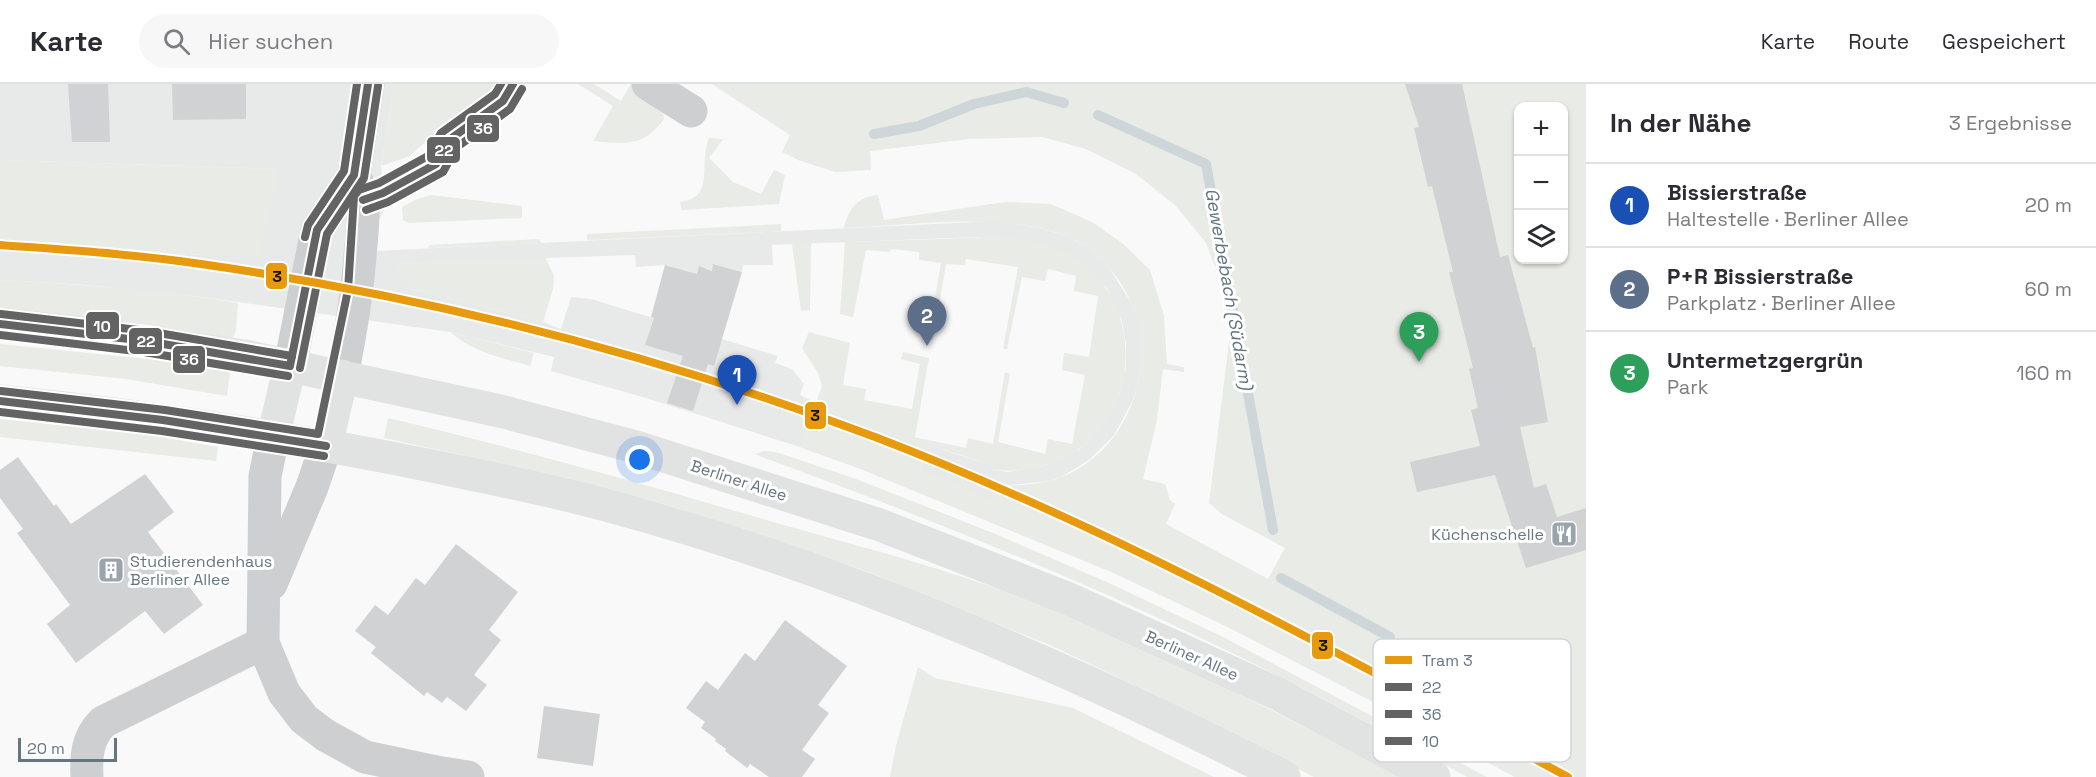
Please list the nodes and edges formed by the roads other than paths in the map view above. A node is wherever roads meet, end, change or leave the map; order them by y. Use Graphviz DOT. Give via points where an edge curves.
graph roads {
  1 [pos="368,84"];
  2 [pos="648,84"];
  3 [pos="691,111"];
  4 [pos="354,175"];
  5 [pos="0,324"];
  6 [pos="290,366"];
  7 [pos="342,375"];
  8 [pos="0,401"];
  9 [pos="273,437"];
  10 [pos="326,446"];
  11 [pos="264,599"];
  12 [pos="264,643"];
  13 [pos="1373,745"];
  14 [pos="1406,762"];
  15 [pos="87,777"];
  16 [pos="468,777"];
  17 [pos="1284,777"];
  18 [pos="1434,777"];
  1 -- 4 [label="street"];
  2 -- 3 [label="street"];
  4 -- 6 [label="street" via="316,230"];
  4 -- 7 [label="street" via="364,219 358,291"];
  5 -- 6 [label="main road, Berliner Allee" via="116,337"];
  6 -- 7 [label="main road, Berliner Allee"];
  6 -- 9 [label="main road"];
  7 -- 10 [label="main road"];
  7 -- 13 [label="main road, Berliner Allee" via="636,447 880,525 1067,598 1276,693"];
  8 -- 9 [label="main road"];
  9 -- 10 [label="main road"];
  9 -- 11 [label="street" via="265,476"];
  10 -- 11 [label="street"];
  10 -- 17 [label="main road" via="612,507 784,560 951,621 1109,691"];
  11 -- 12 [label="street"];
  12 -- 15 [label="street" via="103,722 88,745"];
  12 -- 16 [label="street" via="284,693 304,719 325,735 364,757"];
  14 -- 18 [label="main road, Berliner Allee"];
}
